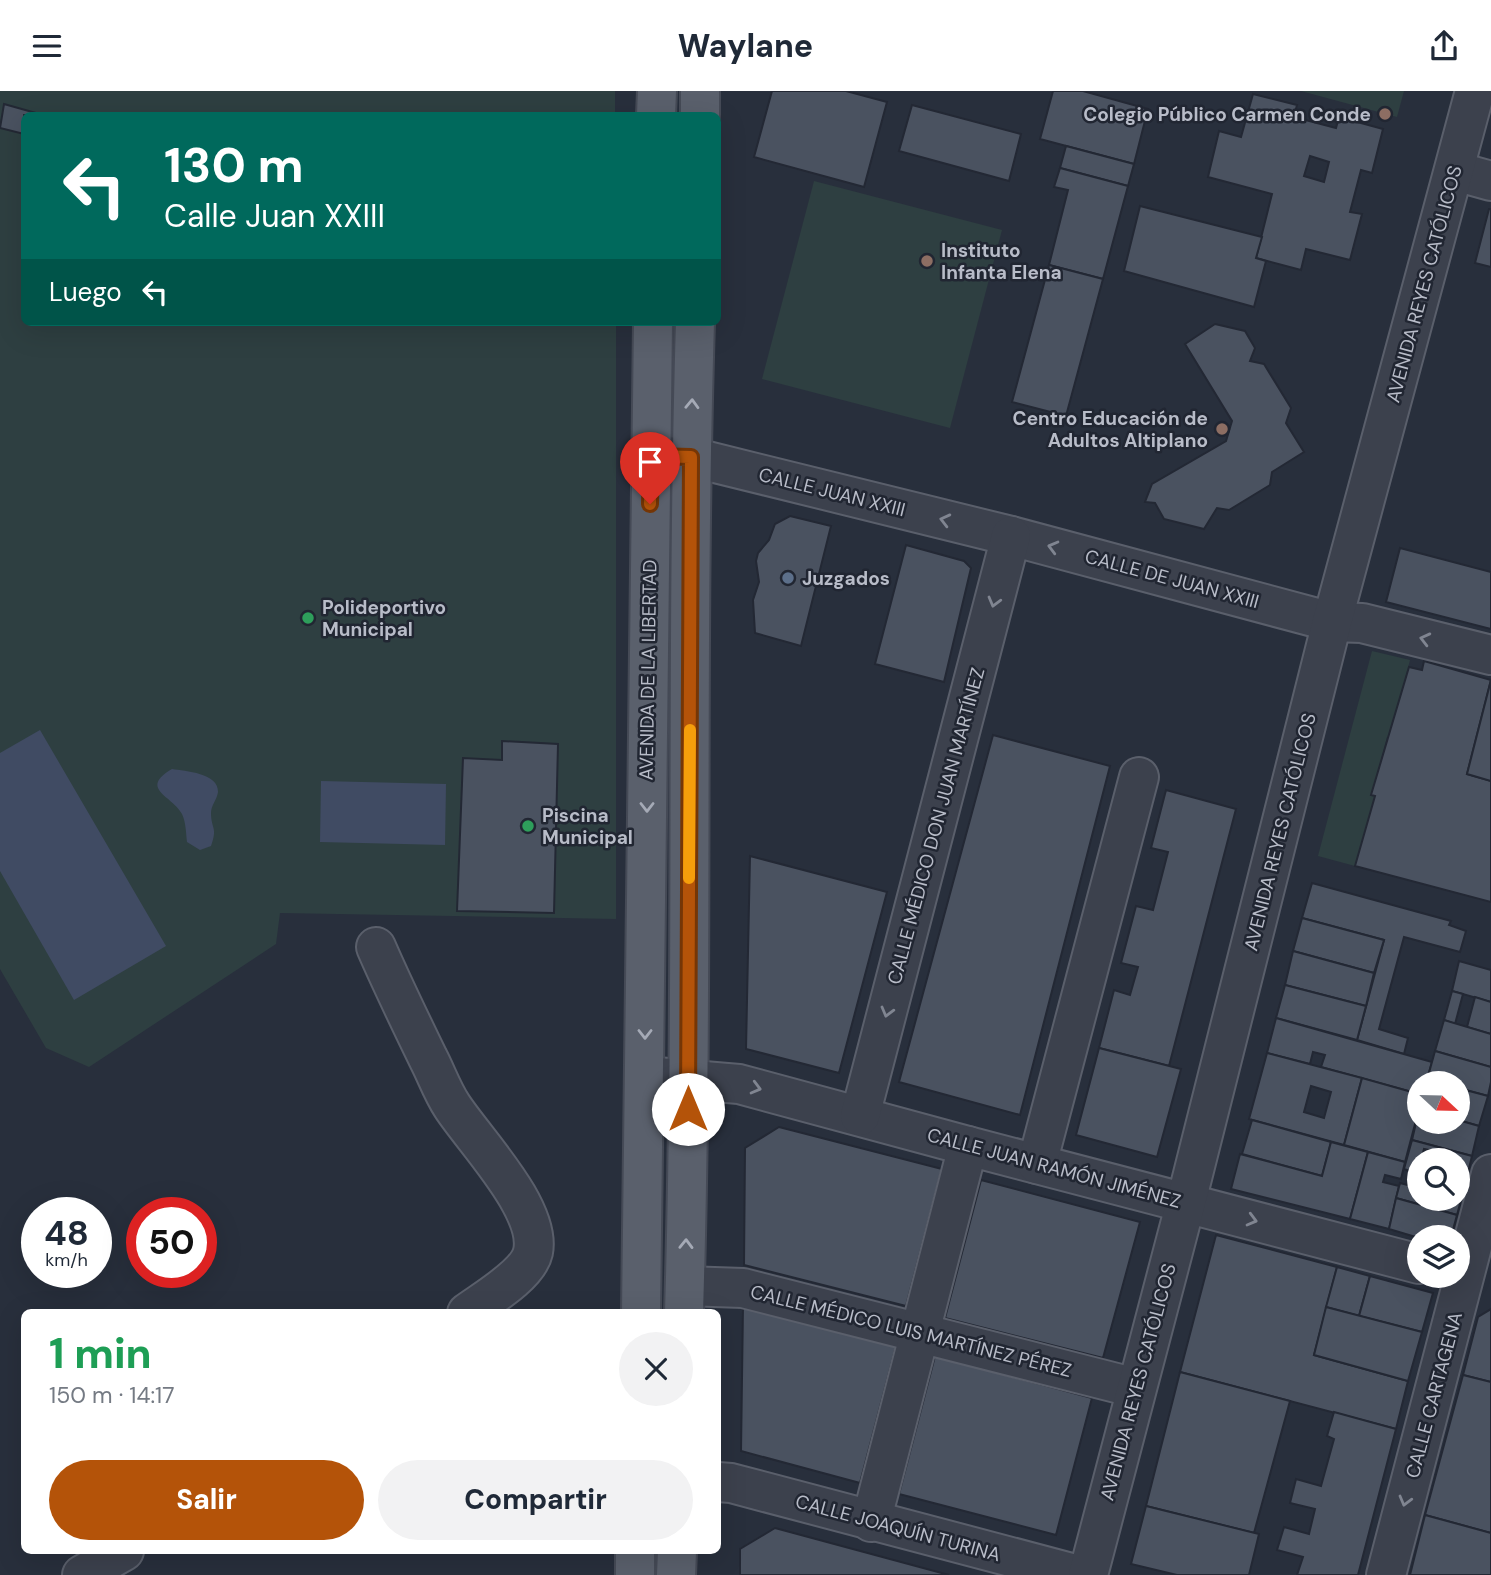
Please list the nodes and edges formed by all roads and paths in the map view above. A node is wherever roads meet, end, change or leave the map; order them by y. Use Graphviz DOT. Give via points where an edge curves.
graph roads {
  1 [pos="657,91"];
  2 [pos="700,91"];
  3 [pos="1475,91"];
  4 [pos="656,112"];
  5 [pos="700,112"];
  6 [pos="1455,171"];
  7 [pos="1491,181"];
  8 [pos="653,326"];
  9 [pos="695,326"];
  10 [pos="651,456"];
  11 [pos="691,457"];
  12 [pos="1012,536"];
  13 [pos="1332,622"];
  14 [pos="1491,655"];
  15 [pos="1139,777"];
  16 [pos="376,947"];
  17 [pos="645,1076"];
  18 [pos="688,1081"];
  19 [pos="860,1116"];
  20 [pos="968,1146"];
  21 [pos="1037,1164"];
  22 [pos="1491,1174"];
  23 [pos="1186,1202"];
  24 [pos="1407,1261"];
  25 [pos="1471,1278"];
  26 [pos="684,1299"];
  27 [pos="472,1309"];
  28 [pos="641,1309"];
  29 [pos="920,1333"];
  30 [pos="1136,1388"];
  31 [pos="721,1482"];
  32 [pos="871,1522"];
  33 [pos="119,1554"];
  34 [pos="635,1554"];
  35 [pos="677,1554"];
  36 [pos="82,1575"];
  37 [pos="635,1575"];
  38 [pos="676,1575"];
  39 [pos="1079,1575"];
  40 [pos="1088,1575"];
  41 [pos="1386,1575"];
  1 -- 4 [label="main road"];
  2 -- 5 [label="main road"];
  3 -- 6 [label="street, AVENIDA REYES CATÓLICOS"];
  6 -- 7 [label="street"];
  6 -- 13 [label="street, AVENIDA REYES CATÓLICOS"];
  8 -- 10 [label="main road, AVENIDA DE LA LIBERTAD"];
  11 -- 9 [label="main road, one-way"];
  10 -- 11 [label="street, CALLE JUAN XXIII"];
  10 -- 17 [label="main road, AVENIDA DE LA LIBERTAD, one-way"];
  12 -- 11 [label="street, CALLE JUAN XXIII, one-way"];
  11 -- 18 [label="main road"];
  13 -- 12 [label="street, CALLE DE JUAN XXIII, one-way"];
  12 -- 19 [label="street, CALLE MÉDICO DON JUAN MARTÍNEZ, one-way"];
  14 -- 13 [label="street, one-way" via="1362,623"];
  13 -- 23 [label="street, AVENIDA REYES CATÓLICOS"];
  15 -- 21 [label="street"];
  16 -- 27 [label="street" via="452,1105 491,1154 534,1234 533,1254 519,1275"];
  17 -- 18 [label="street, CALLE JUAN RAMÓN JIMÉNEZ"];
  17 -- 28 [label="main road, AVENIDA DE LA LIBERTAD"];
  18 -- 19 [label="street, CALLE JUAN RAMÓN JIMÉNEZ, one-way" via="739,1084"];
  26 -- 18 [label="main road, one-way"];
  19 -- 20 [label="street, CALLE JUAN RAMÓN JIMÉNEZ"];
  20 -- 21 [label="street, CALLE JUAN RAMÓN JIMÉNEZ"];
  20 -- 29 [label="street"];
  21 -- 23 [label="street, CALLE JUAN RAMÓN JIMÉNEZ"];
  22 -- 25 [label="street, CALLE CARTAGENA"];
  23 -- 24 [label="street, CALLE JUAN RAMÓN JIMÉNEZ, one-way"];
  23 -- 30 [label="street, AVENIDA REYES CATÓLICOS"];
  25 -- 41 [label="street, CALLE CARTAGENA, one-way"];
  26 -- 29 [label="street, CALLE MÉDICO LUIS MARTÍNEZ PÉREZ" via="743,1288"];
  29 -- 30 [label="street, CALLE MÉDICO LUIS MARTÍNEZ PÉREZ"];
  29 -- 32 [label="street"];
  30 -- 40 [label="street, AVENIDA REYES CATÓLICOS"];
  31 -- 32 [label="street, CALLE JOAQUÍN TURINA"];
  32 -- 39 [label="street, CALLE JOAQUÍN TURINA"];
  33 -- 36 [label="street"];
  34 -- 37 [label="main road"];
  35 -- 38 [label="main road"];
}
